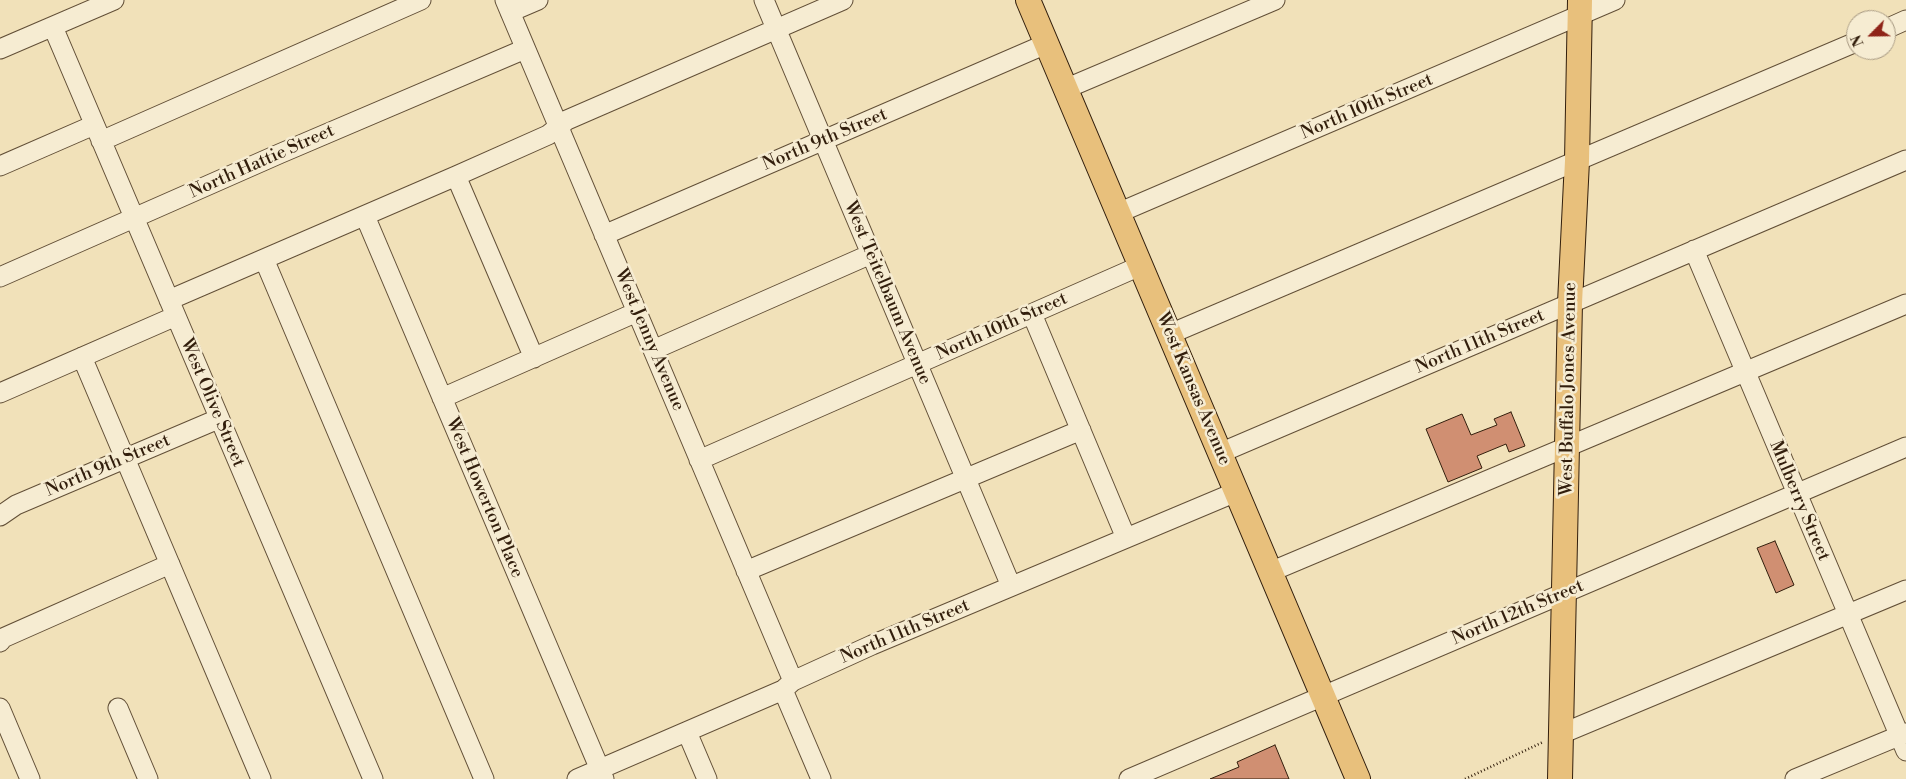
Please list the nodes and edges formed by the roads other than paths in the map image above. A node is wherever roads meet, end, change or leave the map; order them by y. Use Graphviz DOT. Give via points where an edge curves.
graph roads {
  1 [pos="114,0"];
  2 [pos="421,0"];
  3 [pos="538,0"];
  4 [pos="764,0"];
  5 [pos="842,0"];
  6 [pos="1028,0"];
  7 [pos="1275,0"];
  8 [pos="1615,0"];
  9 [pos="507,6"];
  10 [pos="1580,8"];
  11 [pos="53,27"];
  12 [pos="776,28"];
  13 [pos="1046,44"];
  14 [pos="1846,46"];
  15 [pos="0,49"];
  16 [pos="525,49"];
  17 [pos="1065,89"];
  18 [pos="559,127"];
  19 [pos="98,133"];
  20 [pos="823,140"];
  21 [pos="1906,160"];
  22 [pos="1577,161"];
  23 [pos="0,166"];
  24 [pos="456,176"];
  25 [pos="1118,213"];
  26 [pos="365,216"];
  27 [pos="134,218"];
  28 [pos="604,235"];
  29 [pos="1694,250"];
  30 [pos="871,254"];
  31 [pos="264,259"];
  32 [pos="1140,266"];
  33 [pos="0,277"];
  34 [pos="1570,303"];
  35 [pos="1906,304"];
  36 [pos="172,308"];
  37 [pos="637,312"];
  38 [pos="1032,314"];
  39 [pos="1170,334"];
  40 [pos="653,350"];
  41 [pos="82,356"];
  42 [pos="534,358"];
  43 [pos="918,365"];
  44 [pos="1745,372"];
  45 [pos="0,393"];
  46 [pos="442,398"];
  47 [pos="218,419"];
  48 [pos="1081,430"];
  49 [pos="1568,446"];
  50 [pos="1906,447"];
  51 [pos="1220,453"];
  52 [pos="126,458"];
  53 [pos="699,460"];
  54 [pos="966,479"];
  55 [pos="1236,492"];
  56 [pos="1796,494"];
  57 [pos="0,516"];
  58 [pos="1126,538"];
  59 [pos="170,564"];
  60 [pos="746,571"];
  61 [pos="1270,572"];
  62 [pos="1011,586"];
  63 [pos="1906,590"];
  64 [pos="1565,593"];
  65 [pos="1848,615"];
  66 [pos="0,642"];
  67 [pos="788,685"];
  68 [pos="1323,697"];
  69 [pos="118,708"];
  70 [pos="1,712"];
  71 [pos="687,732"];
  72 [pos="1561,734"];
  73 [pos="1904,740"];
  74 [pos="602,774"];
  75 [pos="30,779"];
  76 [pos="148,779"];
  77 [pos="261,779"];
  78 [pos="373,779"];
  79 [pos="484,779"];
  80 [pos="578,779"];
  81 [pos="707,779"];
  82 [pos="821,779"];
  83 [pos="1129,779"];
  84 [pos="1358,779"];
  85 [pos="1560,779"];
  86 [pos="1795,779"];
  1 -- 11 [label="street"];
  2 -- 19 [label="street"];
  3 -- 9 [label="street"];
  4 -- 12 [label="street, West Teitelbaum Avenue"];
  5 -- 12 [label="street"];
  6 -- 13 [label="main road, West Kansas Avenue"];
  7 -- 17 [label="street"];
  8 -- 10 [label="street, North 10th Street"];
  9 -- 16 [label="street, West Jenny Avenue"];
  10 -- 22 [label="main road, West Buffalo Jones Avenue"];
  10 -- 25 [label="street, North 10th Street"];
  11 -- 15 [label="street"];
  11 -- 19 [label="street, West Olive Street"];
  12 -- 18 [label="street" via="567,120"];
  12 -- 20 [label="street, West Teitelbaum Avenue"];
  13 -- 17 [label="main road, West Kansas Avenue"];
  13 -- 20 [label="street, North 9th Street"];
  14 -- 22 [label="street"];
  16 -- 18 [label="street, West Jenny Avenue"];
  16 -- 27 [label="street, North Hattie Street"];
  17 -- 25 [label="main road, West Kansas Avenue"];
  18 -- 24 [label="street"];
  18 -- 28 [label="street, West Jenny Avenue"];
  19 -- 23 [label="street"];
  19 -- 27 [label="street, West Olive Street"];
  20 -- 28 [label="street, North 9th Street"];
  20 -- 30 [label="street, West Teitelbaum Avenue"];
  21 -- 29 [label="street, North 11th Street"];
  22 -- 34 [label="main road, West Buffalo Jones Avenue"];
  22 -- 39 [label="street"];
  24 -- 26 [label="street"];
  24 -- 42 [label="street"];
  25 -- 32 [label="main road, West Kansas Avenue"];
  26 -- 31 [label="street"];
  26 -- 46 [label="street, West Howerton Place"];
  27 -- 33 [label="street, North Hattie Street"];
  27 -- 36 [label="street, West Olive Street"];
  28 -- 37 [label="street, West Jenny Avenue"];
  29 -- 34 [label="street, North 11th Street"];
  29 -- 44 [label="street, Mulberry Street"];
  30 -- 40 [label="street"];
  30 -- 43 [label="street, West Teitelbaum Avenue"];
  31 -- 36 [label="street"];
  31 -- 79 [label="street"];
  32 -- 38 [label="street, North 10th Street"];
  32 -- 39 [label="main road, West Kansas Avenue"];
  34 -- 49 [label="main road, West Buffalo Jones Avenue"];
  34 -- 51 [label="street, North 11th Street"];
  35 -- 44 [label="street"];
  36 -- 41 [label="street"];
  36 -- 47 [label="street, West Olive Street"];
  37 -- 40 [label="street, West Jenny Avenue"];
  37 -- 42 [label="street"];
  38 -- 43 [label="street, North 10th Street"];
  38 -- 48 [label="street"];
  39 -- 51 [label="main road, West Kansas Avenue"];
  40 -- 53 [label="street, West Jenny Avenue"];
  41 -- 45 [label="street"];
  41 -- 52 [label="street"];
  42 -- 46 [label="street"];
  43 -- 53 [label="street, North 10th Street"];
  43 -- 54 [label="street, West Teitelbaum Avenue"];
  44 -- 49 [label="street"];
  44 -- 56 [label="street, Mulberry Street"];
  46 -- 74 [label="street, West Howerton Place"];
  47 -- 52 [label="street, North 9th Street"];
  47 -- 78 [label="street, West Olive Street"];
  48 -- 54 [label="street"];
  48 -- 58 [label="street"];
  49 -- 61 [label="street"];
  49 -- 64 [label="main road, West Buffalo Jones Avenue"];
  50 -- 56 [label="street, North 12th Street"];
  51 -- 55 [label="main road, West Kansas Avenue"];
  52 -- 57 [label="street, North 9th Street"];
  52 -- 59 [label="street"];
  53 -- 60 [label="street, West Jenny Avenue"];
  54 -- 60 [label="street"];
  54 -- 62 [label="street, West Teitelbaum Avenue"];
  55 -- 58 [label="street, North 11th Street"];
  55 -- 61 [label="main road, West Kansas Avenue"];
  56 -- 64 [label="street, North 12th Street"];
  56 -- 65 [label="street, Mulberry Street"];
  58 -- 62 [label="street, North 11th Street"];
  59 -- 66 [label="street"];
  59 -- 77 [label="street"];
  60 -- 67 [label="street, West Jenny Avenue"];
  61 -- 68 [label="main road, West Kansas Avenue"];
  62 -- 67 [label="street, North 11th Street"];
  63 -- 65 [label="street"];
  64 -- 68 [label="street, North 12th Street"];
  64 -- 72 [label="main road, West Buffalo Jones Avenue"];
  65 -- 72 [label="street"];
  65 -- 73 [label="street, Mulberry Street"];
  67 -- 71 [label="street, North 11th Street"];
  67 -- 82 [label="street, West Jenny Avenue"];
  68 -- 83 [label="street, North 12th Street"];
  68 -- 84 [label="main road, West Kansas Avenue"];
  69 -- 76 [label="street"];
  70 -- 75 [label="street"];
  71 -- 74 [label="street, North 11th Street"];
  71 -- 81 [label="street"];
  72 -- 85 [label="main road, West Buffalo Jones Avenue"];
  73 -- 86 [label="street"];
  74 -- 80 [label="street, North 11th Street"];
}
